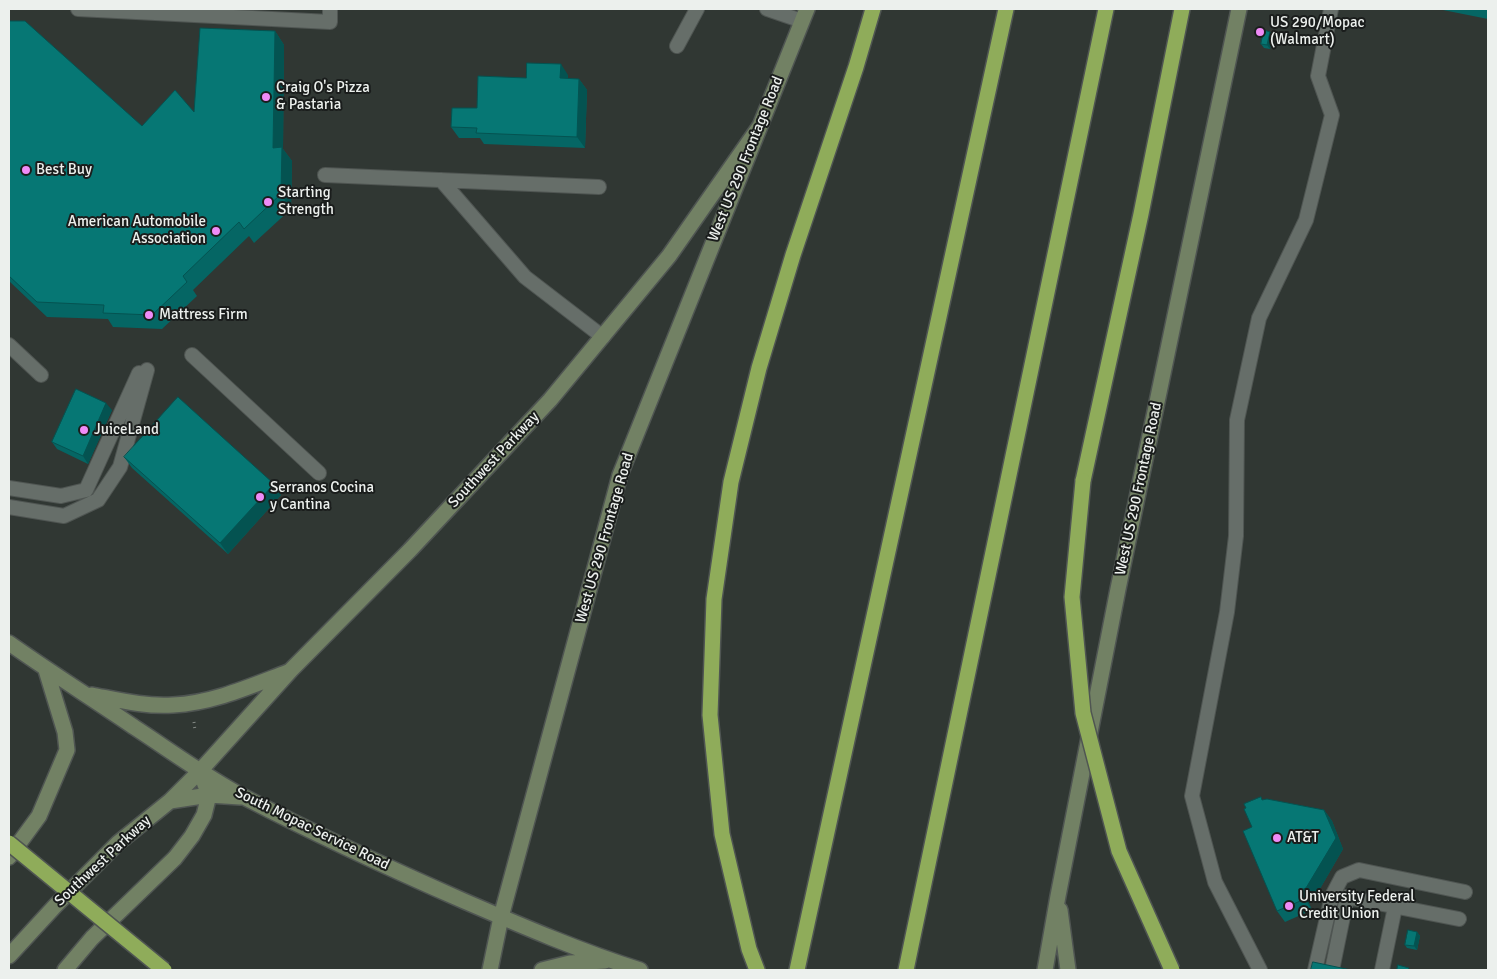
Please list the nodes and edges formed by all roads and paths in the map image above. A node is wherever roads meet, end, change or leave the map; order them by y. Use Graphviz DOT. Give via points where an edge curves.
graph roads {
  1 [pos="78,9"];
  2 [pos="330,9"];
  3 [pos="698,9"];
  4 [pos="767,9"];
  5 [pos="873,9"];
  6 [pos="1006,9"];
  7 [pos="1106,9"];
  8 [pos="1182,9"];
  9 [pos="1239,9"];
  10 [pos="1331,9"];
  11 [pos="804,15"];
  12 [pos="677,46"];
  13 [pos="760,126"];
  14 [pos="325,175"];
  15 [pos="441,180"];
  16 [pos="599,187"];
  17 [pos="603,337"];
  18 [pos="9,345"];
  19 [pos="192,355"];
  20 [pos="41,374"];
  21 [pos="319,473"];
  22 [pos="9,488"];
  23 [pos="9,507"];
  24 [pos="9,643"];
  25 [pos="46,670"];
  26 [pos="291,670"];
  27 [pos="86,694"];
  28 [pos="194,719"];
  29 [pos="196,731"];
  30 [pos="200,771"];
  31 [pos="209,794"];
  32 [pos="244,797"];
  33 [pos="170,801"];
  34 [pos="9,843"];
  35 [pos="9,856"];
  36 [pos="1465,892"];
  37 [pos="1058,896"];
  38 [pos="1396,907"];
  39 [pos="501,916"];
  40 [pos="1459,919"];
  41 [pos="9,956"];
  42 [pos="609,960"];
  43 [pos="65,970"];
  44 [pos="164,970"];
  45 [pos="490,970"];
  46 [pos="542,970"];
  47 [pos="640,970"];
  48 [pos="757,970"];
  49 [pos="797,970"];
  50 [pos="906,970"];
  51 [pos="1045,970"];
  52 [pos="1068,970"];
  53 [pos="1172,970"];
  54 [pos="1260,970"];
  55 [pos="1315,970"];
  56 [pos="1332,970"];
  57 [pos="1382,970"];
  1 -- 2 [label="lane" via="330,22"];
  3 -- 12 [label="lane"];
  4 -- 11 [label="lane"];
  5 -- 48 [label="highway" via="759,368 731,482 714,599 710,715 722,834 749,949"];
  6 -- 49 [label="highway"];
  7 -- 50 [label="highway"];
  8 -- 53 [label="highway, bridge" via="1083,481 1072,596 1083,713 1119,851"];
  9 -- 37 [label="main road, West US 290 Frontage Road" via="1118,589"];
  10 -- 54 [label="lane" via="1318,76 1332,115 1306,220 1259,318 1237,420 1236,536 1226,612 1192,796 1215,882"];
  11 -- 13 [label="main road, West US 290 Frontage Road"];
  13 -- 17 [label="main road, Southwest Parkway" via="669,256"];
  13 -- 39 [label="main road, West US 290 Frontage Road" via="620,475"];
  14 -- 15 [label="lane"];
  15 -- 16 [label="lane"];
  15 -- 17 [label="lane" via="526,277"];
  17 -- 26 [label="main road, Southwest Parkway" via="550,400 410,550"];
  18 -- 20 [label="lane"];
  19 -- 21 [label="lane"];
  22 -- 23 [label="lane" via="61,496 86,490 143,370 120,467 98,500 64,516"];
  24 -- 25 [label="main road, South Mopac Service Road"];
  25 -- 27 [label="main road, South Mopac Service Road"];
  25 -- 35 [label="main road" via="65,732 67,750 39,816"];
  26 -- 27 [label="main road" via="217,698 172,706"];
  26 -- 30 [label="main road, Southwest Parkway"];
  27 -- 30 [label="main road, South Mopac Service Road"];
  28 -- 29 [label="path"];
  30 -- 31 [label="main road"];
  30 -- 32 [label="main road, South Mopac Service Road"];
  30 -- 33 [label="main road, Southwest Parkway"];
  31 -- 32 [label="main road"];
  31 -- 33 [label="main road"];
  31 -- 43 [label="main road" via="204,815 175,858 92,938"];
  32 -- 39 [label="main road, South Mopac Service Road" via="377,863"];
  33 -- 41 [label="main road, Southwest Parkway" via="118,843"];
  34 -- 44 [label="highway, bridge"];
  36 -- 55 [label="lane" via="1358,870 1342,877 1332,896"];
  37 -- 51 [label="main road, West US 290 Frontage Road"];
  37 -- 52 [label="main road"];
  38 -- 40 [label="lane"];
  38 -- 56 [label="lane" via="1347,898"];
  38 -- 57 [label="lane"];
  39 -- 42 [label="main road, South Mopac Service Road"];
  39 -- 45 [label="main road, West US 290 Frontage Road"];
  42 -- 46 [label="main road" via="570,963"];
  42 -- 47 [label="main road, South Mopac Service Road"];
}
